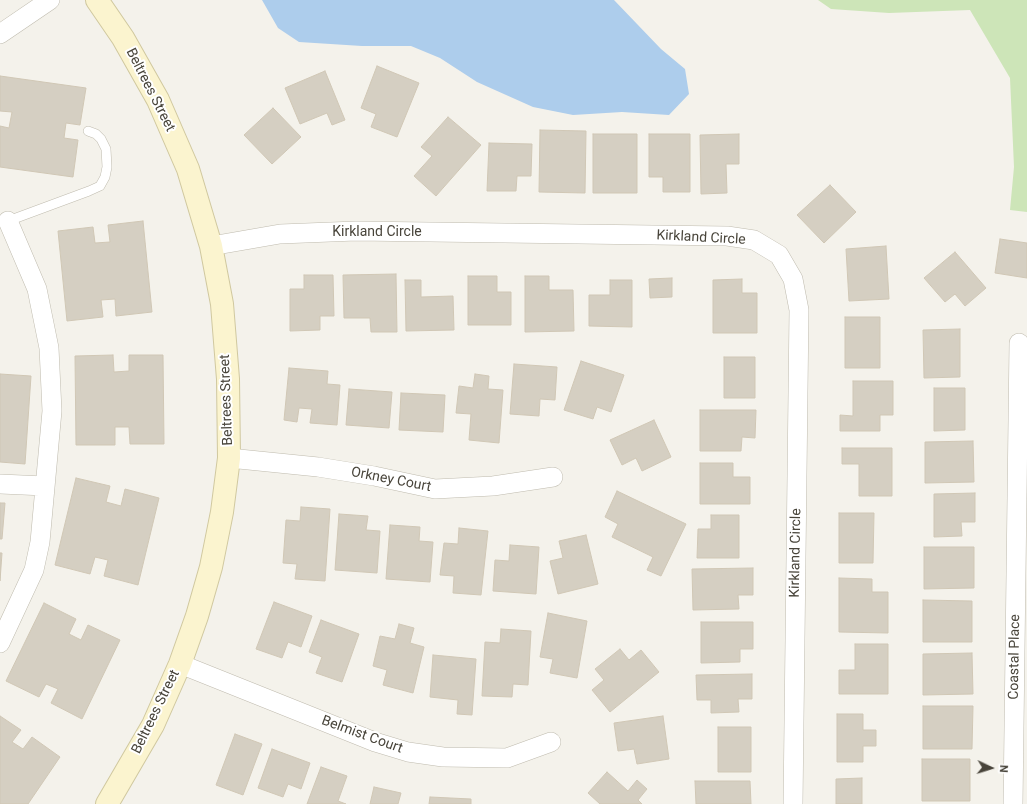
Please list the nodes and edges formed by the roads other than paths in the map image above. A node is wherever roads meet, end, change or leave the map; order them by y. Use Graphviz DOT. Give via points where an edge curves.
graph roads {
  1 [pos="50,0"];
  2 [pos="97,0"];
  3 [pos="0,34"];
  4 [pos="88,131"];
  5 [pos="8,221"];
  6 [pos="211,246"];
  7 [pos="1019,343"];
  8 [pos="228,458"];
  9 [pos="553,477"];
  10 [pos="0,484"];
  11 [pos="45,486"];
  12 [pos="1021,611"];
  13 [pos="0,643"];
  14 [pos="180,664"];
  15 [pos="550,742"];
  16 [pos="107,804"];
  17 [pos="793,804"];
  18 [pos="1013,804"];
  1 -- 3 [label="street"];
  2 -- 6 [label="street, Beltrees Street" via="123,38 158,100 188,169"];
  4 -- 5 [label="lane" via="96,134 106,148 107,167 100,186"];
  5 -- 11 [label="street" via="37,289 49,348 52,411"];
  6 -- 8 [label="street, Beltrees Street" via="222,304 228,379"];
  6 -- 17 [label="street, Kirkland Circle" via="280,234 356,231 727,236 754,240 778,255 793,279 799,310"];
  7 -- 12 [label="street, Coastal Place"];
  8 -- 9 [label="street, Orkney Court" via="318,467 435,489 493,486"];
  8 -- 14 [label="street, Beltrees Street" via="222,512 211,567"];
  10 -- 11 [label="street"];
  11 -- 13 [label="street" via="40,542 34,570"];
  12 -- 18 [label="street, Coastal Place"];
  14 -- 15 [label="street, Belmist Court" via="375,742 408,752 443,757 506,758"];
  14 -- 16 [label="street, Beltrees Street" via="152,725"];
}
